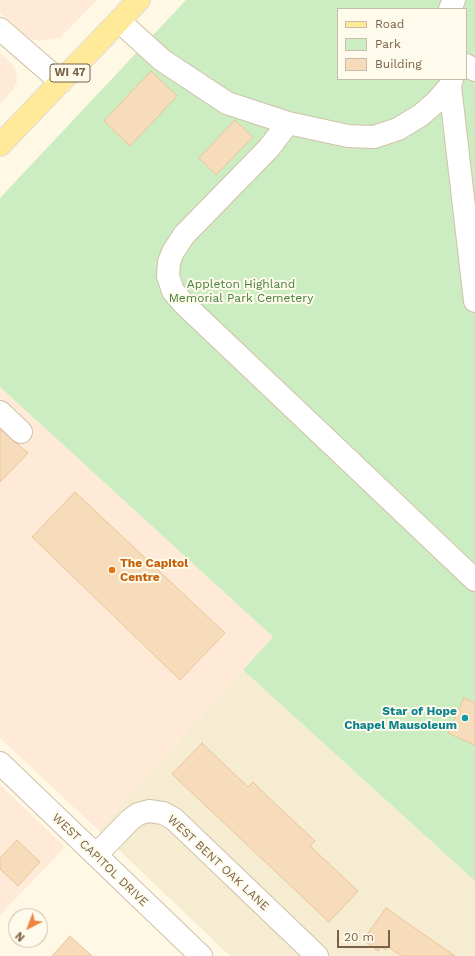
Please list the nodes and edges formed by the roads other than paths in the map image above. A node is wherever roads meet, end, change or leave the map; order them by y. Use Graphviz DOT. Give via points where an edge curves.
graph roads {
  1 [pos="139,0"];
  2 [pos="119,21"];
  3 [pos="0,29"];
  4 [pos="61,82"];
  5 [pos="451,82"];
  6 [pos="288,123"];
  7 [pos="0,145"];
  8 [pos="475,301"];
  9 [pos="0,412"];
  10 [pos="21,432"];
  11 [pos="475,580"];
  12 [pos="0,763"];
  13 [pos="96,855"];
  14 [pos="201,956"];
  15 [pos="317,956"];
  1 -- 2 [label="main road, WI 47"];
  2 -- 4 [label="main road, WI 47"];
  2 -- 6 [label="street" via="162,60 227,103"];
  3 -- 4 [label="street"];
  4 -- 7 [label="main road, WI 47"];
  5 -- 6 [label="street" via="436,102 421,115 398,129 374,137 348,136"];
  5 -- 8 [label="street"];
  6 -- 11 [label="street" via="269,148 184,235 169,262 168,276 173,291"];
  9 -- 10 [label="street"];
  12 -- 13 [label="street, WEST CAPITOL DRIVE"];
  13 -- 14 [label="street, WEST CAPITOL DRIVE"];
  13 -- 15 [label="street, WEST BENT OAK LANE" via="138,814 149,810 163,812 174,819"];
}
